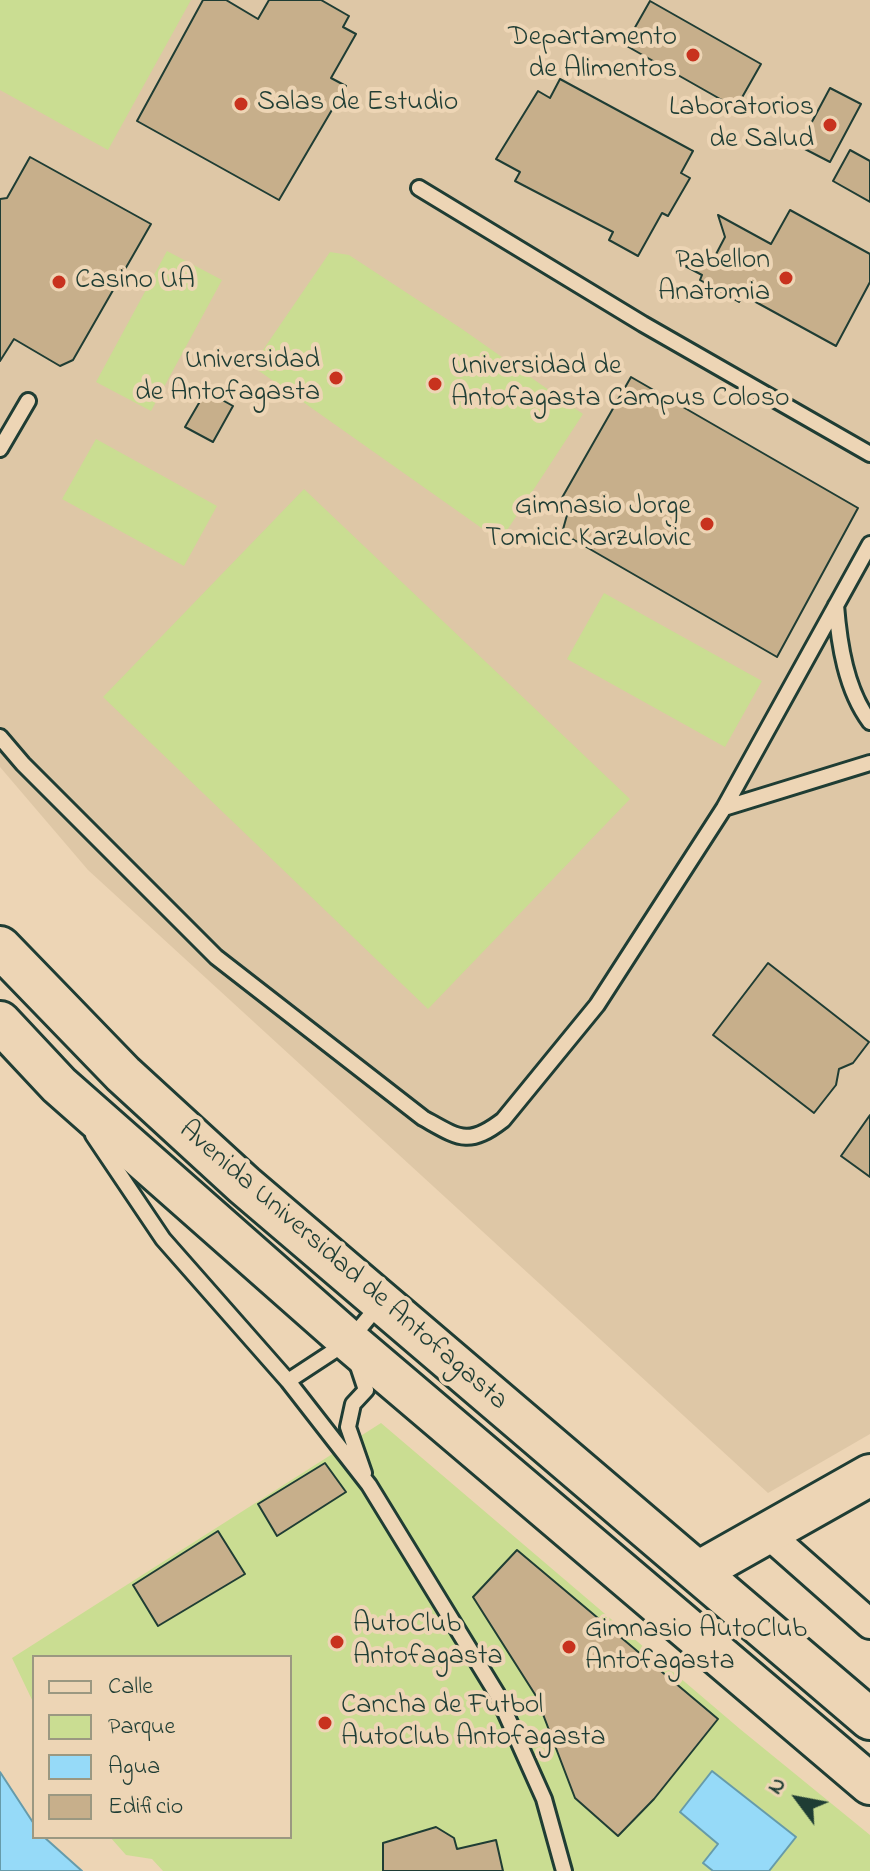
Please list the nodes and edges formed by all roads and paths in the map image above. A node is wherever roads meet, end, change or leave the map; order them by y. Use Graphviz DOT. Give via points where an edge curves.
graph roads {
  1 [pos="419,188"];
  2 [pos="28,401"];
  3 [pos="0,449"];
  4 [pos="870,454"];
  5 [pos="870,544"];
  6 [pos="836,604"];
  7 [pos="870,722"];
  8 [pos="0,737"];
  9 [pos="870,763"];
  10 [pos="724,808"];
  11 [pos="0,947"];
  12 [pos="0,1022"];
  13 [pos="59,1085"];
  14 [pos="382,1301"];
  15 [pos="349,1341"];
  16 [pos="288,1381"];
  17 [pos="870,1475"];
  18 [pos="369,1485"];
  19 [pos="767,1533"];
  20 [pos="698,1572"];
  21 [pos="870,1624"];
  22 [pos="870,1719"];
  23 [pos="870,1784"];
  24 [pos="564,1871"];
  1 -- 4 [label="lane"];
  2 -- 3 [label="lane"];
  5 -- 6 [label="lane"];
  6 -- 7 [label="lane" via="849,678"];
  6 -- 10 [label="lane"];
  8 -- 10 [label="lane" via="216,957 423,1118 457,1137 483,1135 503,1120 597,1005"];
  9 -- 10 [label="lane"];
  11 -- 14 [label="main road, Avenida Universidad de Antofagasta" via="183,1130"];
  12 -- 13 [label="main road, Avenida Universidad de Antofagasta"];
  13 -- 15 [label="main road, Avenida Universidad de Antofagasta"];
  13 -- 16 [label="lane" via="163,1239"];
  14 -- 15 [label="lane"];
  14 -- 20 [label="main road, Avenida Universidad de Antofagasta"];
  15 -- 16 [label="lane"];
  15 -- 18 [label="lane" via="366,1390 353,1404 348,1427"];
  15 -- 23 [label="main road, Avenida Universidad de Antofagasta"];
  16 -- 18 [label="lane"];
  17 -- 19 [label="main road"];
  18 -- 24 [label="lane" via="497,1694 544,1799"];
  19 -- 20 [label="main road"];
  19 -- 21 [label="street"];
  20 -- 22 [label="main road, Avenida Universidad de Antofagasta"];
}
